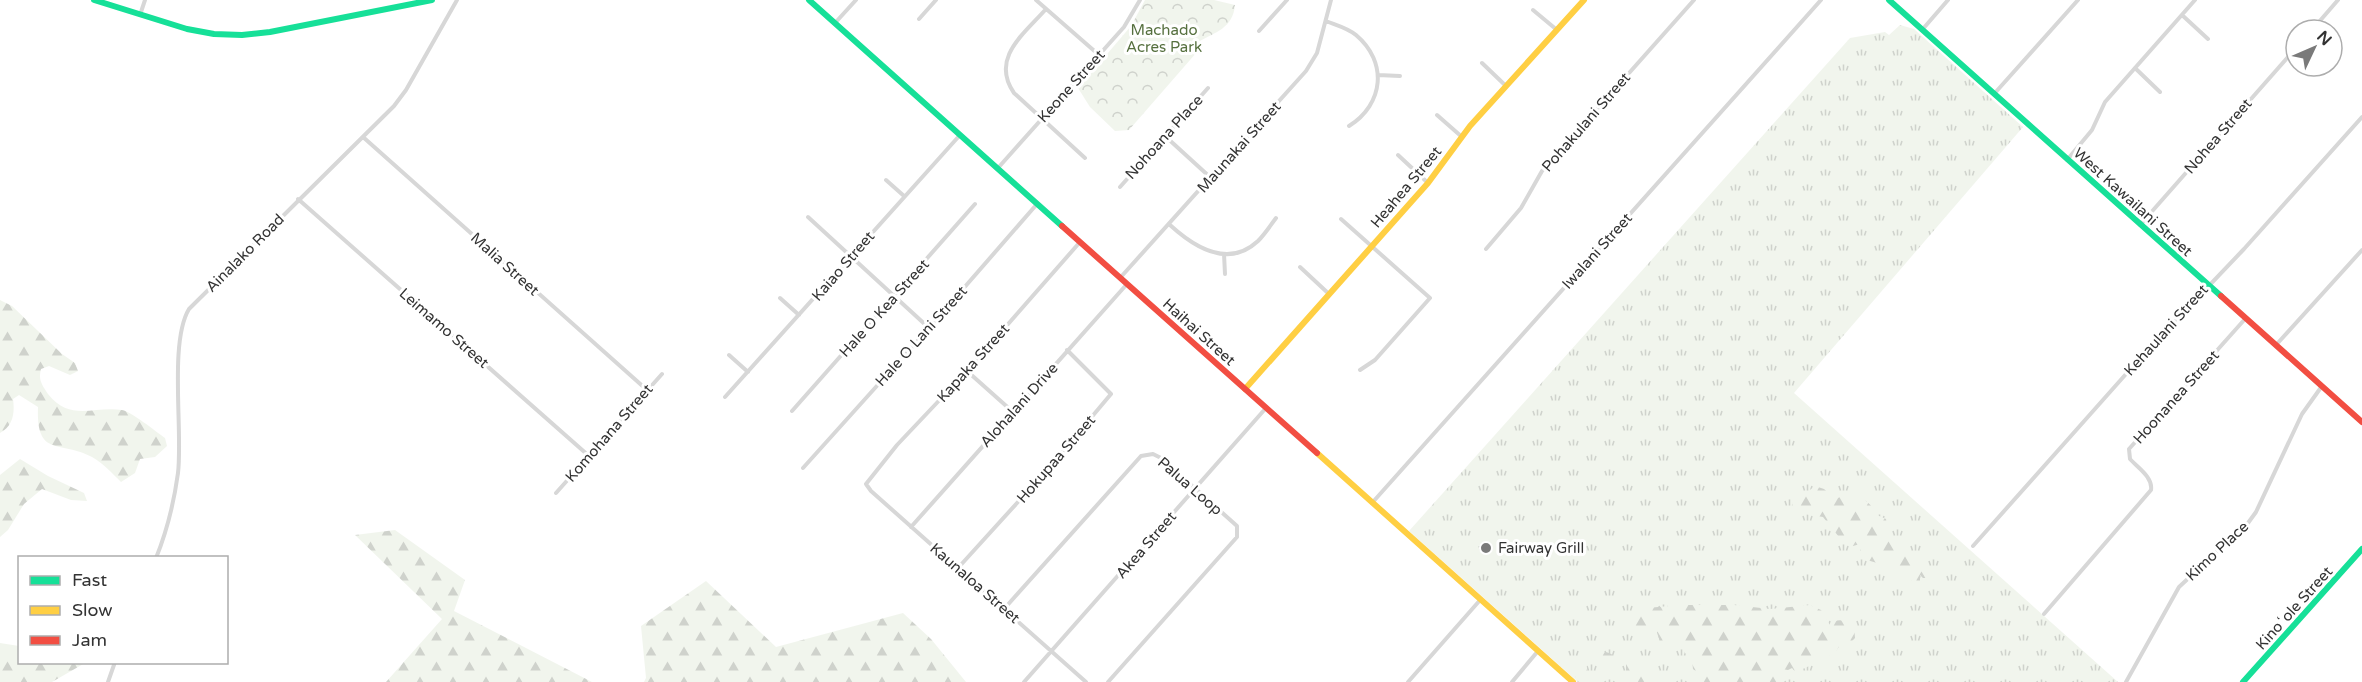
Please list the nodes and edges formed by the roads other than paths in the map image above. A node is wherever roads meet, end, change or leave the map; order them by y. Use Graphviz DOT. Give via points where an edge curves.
graph roads {
  1 [pos="94,0"];
  2 [pos="145,0"];
  3 [pos="432,0"];
  4 [pos="457,0"];
  5 [pos="809,0"];
  6 [pos="856,0"];
  7 [pos="936,0"];
  8 [pos="1036,0"];
  9 [pos="1140,0"];
  10 [pos="1287,0"];
  11 [pos="1331,0"];
  12 [pos="1584,0"];
  13 [pos="1694,0"];
  14 [pos="1821,0"];
  15 [pos="1888,0"];
  16 [pos="1948,0"];
  17 [pos="2078,0"];
  18 [pos="2195,0"];
  19 [pos="2338,0"];
  20 [pos="1046,9"];
  21 [pos="1533,10"];
  22 [pos="140,15"];
  23 [pos="2182,15"];
  24 [pos="2322,18"];
  25 [pos="919,19"];
  26 [pos="1326,21"];
  27 [pos="835,23"];
  28 [pos="1557,30"];
  29 [pos="1922,30"];
  30 [pos="1259,31"];
  31 [pos="2208,39"];
  32 [pos="1099,55"];
  33 [pos="2284,62"];
  34 [pos="1482,63"];
  35 [pos="2134,69"];
  36 [pos="1378,75"];
  37 [pos="1400,76"];
  38 [pos="1506,86"];
  39 [pos="1208,88"];
  40 [pos="2160,92"];
  41 [pos="1994,94"];
  42 [pos="1437,115"];
  43 [pos="2362,117"];
  44 [pos="1042,119"];
  45 [pos="1349,126"];
  46 [pos="960,135"];
  47 [pos="1165,136"];
  48 [pos="363,137"];
  49 [pos="1462,137"];
  50 [pos="1398,155"];
  51 [pos="1085,158"];
  52 [pos="2067,160"];
  53 [pos="998,169"];
  54 [pos="1211,178"];
  55 [pos="886,180"];
  56 [pos="1428,183"];
  57 [pos="1120,187"];
  58 [pos="904,196"];
  59 [pos="298,199"];
  60 [pos="975,204"];
  61 [pos="1037,204"];
  62 [pos="808,217"];
  63 [pos="1276,218"];
  64 [pos="1341,219"];
  65 [pos="1170,225"];
  66 [pos="2140,225"];
  67 [pos="1080,242"];
  68 [pos="1372,246"];
  69 [pos="1486,249"];
  70 [pos="2362,250"];
  71 [pos="1224,254"];
  72 [pos="852,256"];
  73 [pos="1300,267"];
  74 [pos="1225,274"];
  75 [pos="1120,278"];
  76 [pos="1127,284"];
  77 [pos="2207,285"];
  78 [pos="1329,294"];
  79 [pos="895,295"];
  80 [pos="780,298"];
  81 [pos="799,315"];
  82 [pos="2245,319"];
  83 [pos="929,328"];
  84 [pos="2275,345"];
  85 [pos="1067,350"];
  86 [pos="729,356"];
  87 [pos="1360,370"];
  88 [pos="967,371"];
  89 [pos="748,372"];
  90 [pos="662,374"];
  91 [pos="2322,386"];
  92 [pos="1245,389"];
  93 [pos="647,390"];
  94 [pos="726,397"];
  95 [pos="1266,408"];
  96 [pos="792,411"];
  97 [pos="1012,412"];
  98 [pos="2362,422"];
  99 [pos="589,456"];
  100 [pos="803,468"];
  101 [pos="866,484"];
  102 [pos="1195,489"];
  103 [pos="556,493"];
  104 [pos="1372,503"];
  105 [pos="911,527"];
  106 [pos="1972,546"];
  107 [pos="2362,549"];
  108 [pos="157,556"];
  109 [pos="958,568"];
  110 [pos="1480,599"];
  111 [pos="1004,609"];
  112 [pos="2044,614"];
  113 [pos="1052,651"];
  114 [pos="1539,651"];
  115 [pos="115,664"];
  116 [pos="108,682"];
  117 [pos="1024,682"];
  118 [pos="1086,682"];
  119 [pos="1108,682"];
  120 [pos="1408,682"];
  121 [pos="1512,682"];
  122 [pos="1573,682"];
  123 [pos="2126,682"];
  124 [pos="2243,682"];
  1 -- 22 [label="street"];
  2 -- 22 [label="street"];
  3 -- 22 [label="street" via="242,35 214,34"];
  4 -- 48 [label="street, Ainalako Road" via="400,98"];
  5 -- 27 [label="street, Haihai Street"];
  6 -- 27 [label="street"];
  7 -- 25 [label="street"];
  8 -- 20 [label="street"];
  9 -- 32 [label="street, Keone Street" via="1124,27"];
  10 -- 30 [label="street"];
  11 -- 26 [label="street, Maunakai Street"];
  12 -- 28 [label="street, Heahea Street"];
  13 -- 69 [label="street, Pohakulani Street" via="1542,171 1521,208"];
  14 -- 104 [label="street, Iwalani Street"];
  15 -- 29 [label="street, West Kawailani Street"];
  16 -- 29 [label="street"];
  17 -- 41 [label="street"];
  18 -- 23 [label="street"];
  19 -- 24 [label="street"];
  20 -- 32 [label="street"];
  20 -- 44 [label="street" via="1012,46 1005,66 1010,87"];
  21 -- 28 [label="street"];
  23 -- 31 [label="street"];
  23 -- 35 [label="street"];
  26 -- 36 [label="street" via="1354,33 1364,42 1372,52"];
  26 -- 54 [label="street, Maunakai Street" via="1317,52 1306,71"];
  27 -- 46 [label="street, Haihai Street"];
  28 -- 38 [label="street, Heahea Street"];
  29 -- 41 [label="street, West Kawailani Street"];
  32 -- 44 [label="street, Keone Street"];
  33 -- 66 [label="street, Nohea Street"];
  34 -- 38 [label="street"];
  35 -- 40 [label="street"];
  35 -- 52 [label="street" via="2105,102 2092,130"];
  36 -- 37 [label="street"];
  36 -- 45 [label="street" via="1372,104"];
  38 -- 49 [label="street, Heahea Street"];
  39 -- 47 [label="street, Nohoana Place"];
  41 -- 52 [label="street, West Kawailani Street"];
  42 -- 49 [label="street"];
  43 -- 77 [label="street, Kehaulani Street"];
  44 -- 51 [label="street"];
  44 -- 53 [label="street, Keone Street"];
  46 -- 53 [label="street, Haihai Street"];
  46 -- 58 [label="street, Kaiao Street"];
  47 -- 54 [label="street"];
  47 -- 57 [label="street, Nohoana Place"];
  48 -- 59 [label="street, Ainalako Road"];
  48 -- 93 [label="street, Malia Street"];
  49 -- 56 [label="street, Heahea Street"];
  50 -- 56 [label="street"];
  52 -- 66 [label="street, West Kawailani Street"];
  53 -- 61 [label="street, Haihai Street"];
  54 -- 65 [label="street, Maunakai Street"];
  55 -- 58 [label="street"];
  56 -- 68 [label="street, Heahea Street"];
  58 -- 72 [label="street, Kaiao Street"];
  59 -- 99 [label="street, Leimamo Street"];
  59 -- 108 [label="street, Ainalako Road" via="184,317 178,471 172,508"];
  60 -- 79 [label="street, Hale O Kea Street"];
  61 -- 67 [label="street, Haihai Street"];
  61 -- 83 [label="street, Hale O Lani Street"];
  62 -- 72 [label="street"];
  63 -- 71 [label="street" via="1252,246"];
  64 -- 68 [label="street"];
  65 -- 71 [label="street" via="1196,246"];
  65 -- 75 [label="street, Maunakai Street"];
  66 -- 77 [label="street, West Kawailani Street"];
  67 -- 75 [label="street, Haihai Street"];
  67 -- 88 [label="street, Kapaka Street"];
  68 -- 78 [label="street, Heahea Street"];
  68 -- 87 [label="street" via="1430,298 1376,360"];
  70 -- 84 [label="street"];
  71 -- 74 [label="street"];
  72 -- 79 [label="street"];
  72 -- 81 [label="street, Kaiao Street"];
  73 -- 78 [label="street"];
  75 -- 76 [label="street, Haihai Street"];
  76 -- 85 [label="street, Alohalani Drive"];
  76 -- 92 [label="street, Haihai Street"];
  77 -- 82 [label="street, West Kawailani Street"];
  77 -- 106 [label="street, Kehaulani Street"];
  78 -- 92 [label="street, Heahea Street"];
  79 -- 83 [label="street"];
  79 -- 96 [label="street, Hale O Kea Street"];
  80 -- 81 [label="street"];
  81 -- 89 [label="street, Kaiao Street"];
  82 -- 84 [label="street, West Kawailani Street"];
  82 -- 112 [label="street, Hoonanea Street" via="2129,449 2130,459 2150,479 2151,490"];
  83 -- 100 [label="street, Hale O Lani Street"];
  84 -- 91 [label="street, West Kawailani Street"];
  85 -- 97 [label="street, Alohalani Drive"];
  85 -- 109 [label="street, Hokupaa Street" via="1111,394"];
  86 -- 89 [label="street"];
  88 -- 97 [label="street"];
  88 -- 101 [label="street, Kapaka Street"];
  89 -- 94 [label="street, Kaiao Street"];
  90 -- 93 [label="street, Komohana Street"];
  91 -- 98 [label="street, West Kawailani Street"];
  91 -- 123 [label="street, Kimo Place" via="2302,414 2256,512 2179,586"];
  92 -- 95 [label="street, Haihai Street"];
  93 -- 99 [label="street, Komohana Street"];
  95 -- 102 [label="street, Akea Street"];
  95 -- 104 [label="street, Haihai Street"];
  97 -- 105 [label="street, Alohalani Drive"];
  99 -- 103 [label="street, Komohana Street"];
  101 -- 105 [label="street, Kaunaloa Street"];
  102 -- 111 [label="street, Palua Loop" via="1153,454 1141,456"];
  102 -- 113 [label="street, Akea Street"];
  102 -- 119 [label="street, Palua Loop" via="1237,526 1237,537"];
  104 -- 110 [label="street, Haihai Street"];
  105 -- 109 [label="street, Kaunaloa Street"];
  107 -- 124 [label="street, Kinoʻole Street"];
  109 -- 111 [label="street, Kaunaloa Street"];
  110 -- 114 [label="street, Haihai Street"];
  110 -- 120 [label="street"];
  111 -- 113 [label="street, Kaunaloa Street"];
  113 -- 117 [label="street, Akea Street"];
  113 -- 118 [label="street, Kaunaloa Street"];
  114 -- 121 [label="street"];
  114 -- 122 [label="street, Haihai Street"];
  115 -- 116 [label="street"];
}
